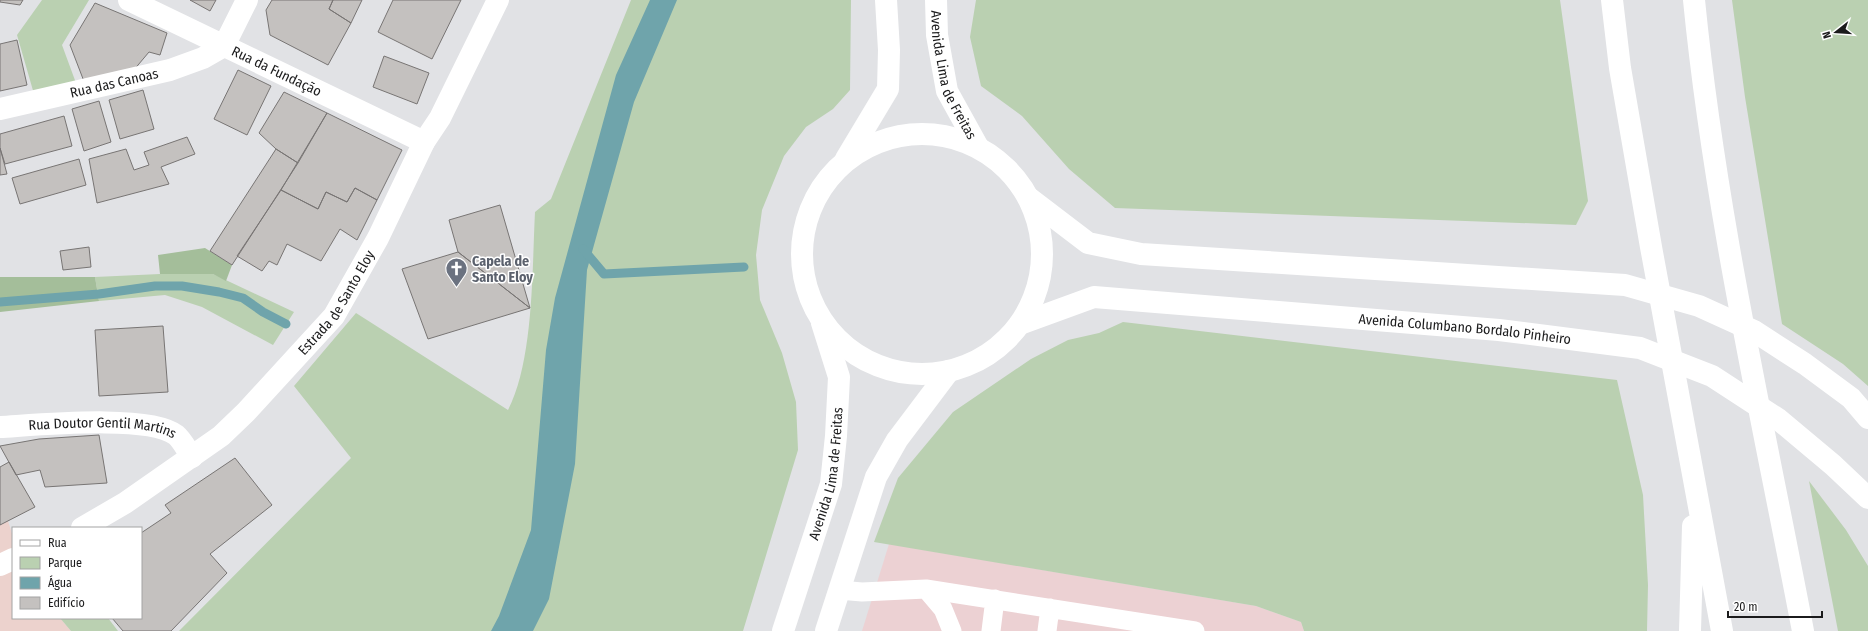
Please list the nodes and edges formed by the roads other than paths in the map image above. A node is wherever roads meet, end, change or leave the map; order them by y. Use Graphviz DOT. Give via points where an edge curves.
graph roads {
  1 [pos="129,0"];
  2 [pos="248,0"];
  3 [pos="498,0"];
  4 [pos="886,0"];
  5 [pos="936,0"];
  6 [pos="1612,0"];
  7 [pos="1694,0"];
  8 [pos="224,46"];
  9 [pos="0,109"];
  10 [pos="424,142"];
  11 [pos="978,147"];
  12 [pos="843,163"];
  13 [pos="1029,198"];
  14 [pos="819,314"];
  15 [pos="1020,324"];
  16 [pos="950,371"];
  17 [pos="1868,418"];
  18 [pos="0,427"];
  19 [pos="192,457"];
  20 [pos="1695,489"];
  21 [pos="1868,498"];
  22 [pos="84,527"];
  23 [pos="12,559"];
  24 [pos="0,565"];
  25 [pos="926,589"];
  26 [pos="839,590"];
  27 [pos="995,599"];
  28 [pos="1050,608"];
  29 [pos="1148,627"];
  30 [pos="783,631"];
  31 [pos="826,631"];
  32 [pos="952,631"];
  33 [pos="990,631"];
  34 [pos="1047,631"];
  35 [pos="1195,631"];
  36 [pos="1690,631"];
  37 [pos="1722,631"];
  38 [pos="1803,631"];
  1 -- 8 [label="main road, Rua da Fundação"];
  2 -- 8 [label="main road"];
  3 -- 10 [label="main road, Estrada de Santo Eloy" via="440,118"];
  4 -- 12 [label="main road" via="888,89"];
  5 -- 11 [label="main road, Avenida Lima de Freitas" via="937,35 947,91"];
  6 -- 20 [label="main road" via="1620,68"];
  7 -- 38 [label="main road" via="1700,65 1727,246"];
  8 -- 9 [label="main road, Rua das Canoas" via="203,58 170,70"];
  8 -- 10 [label="main road, Rua da Fundação"];
  10 -- 19 [label="main road, Estrada de Santo Eloy" via="378,238 334,316 246,412 221,436"];
  11 -- 12 [label="main road" via="944,135 908,134 873,144"];
  11 -- 13 [label="main road" via="1007,169"];
  12 -- 14 [label="main road" via="821,188 808,218 803,251 806,284"];
  13 -- 15 [label="main road" via="1040,229 1042,263 1035,295"];
  13 -- 17 [label="main road" via="1088,243 1141,254 1625,285 1699,306 1754,331 1851,398"];
  14 -- 16 [label="main road" via="838,338 861,357 889,369 919,374"];
  14 -- 30 [label="main road, Avenida Lima de Freitas" via="839,377 831,484"];
  15 -- 16 [label="main road" via="1000,346 976,361"];
  15 -- 21 [label="main road, Avenida Columbano Bordalo Pinheiro" via="1094,297 1499,330 1640,348 1712,376 1778,419"];
  16 -- 26 [label="main road" via="897,440 876,477"];
  18 -- 19 [label="main road, Rua Doutor Gentil Martins" via="93,422 148,425 176,435"];
  19 -- 22 [label="main road, Estrada de Santo Eloy" via="125,503"];
  20 -- 36 [label="main road"];
  20 -- 37 [label="main road"];
  23 -- 24 [label="main road"];
  25 -- 26 [label="lane" via="862,592"];
  25 -- 27 [label="lane"];
  25 -- 32 [label="lane" via="943,609"];
  26 -- 31 [label="main road"];
  27 -- 28 [label="lane"];
  27 -- 33 [label="lane"];
  28 -- 29 [label="lane"];
  28 -- 34 [label="lane"];
  29 -- 35 [label="lane"];
}
